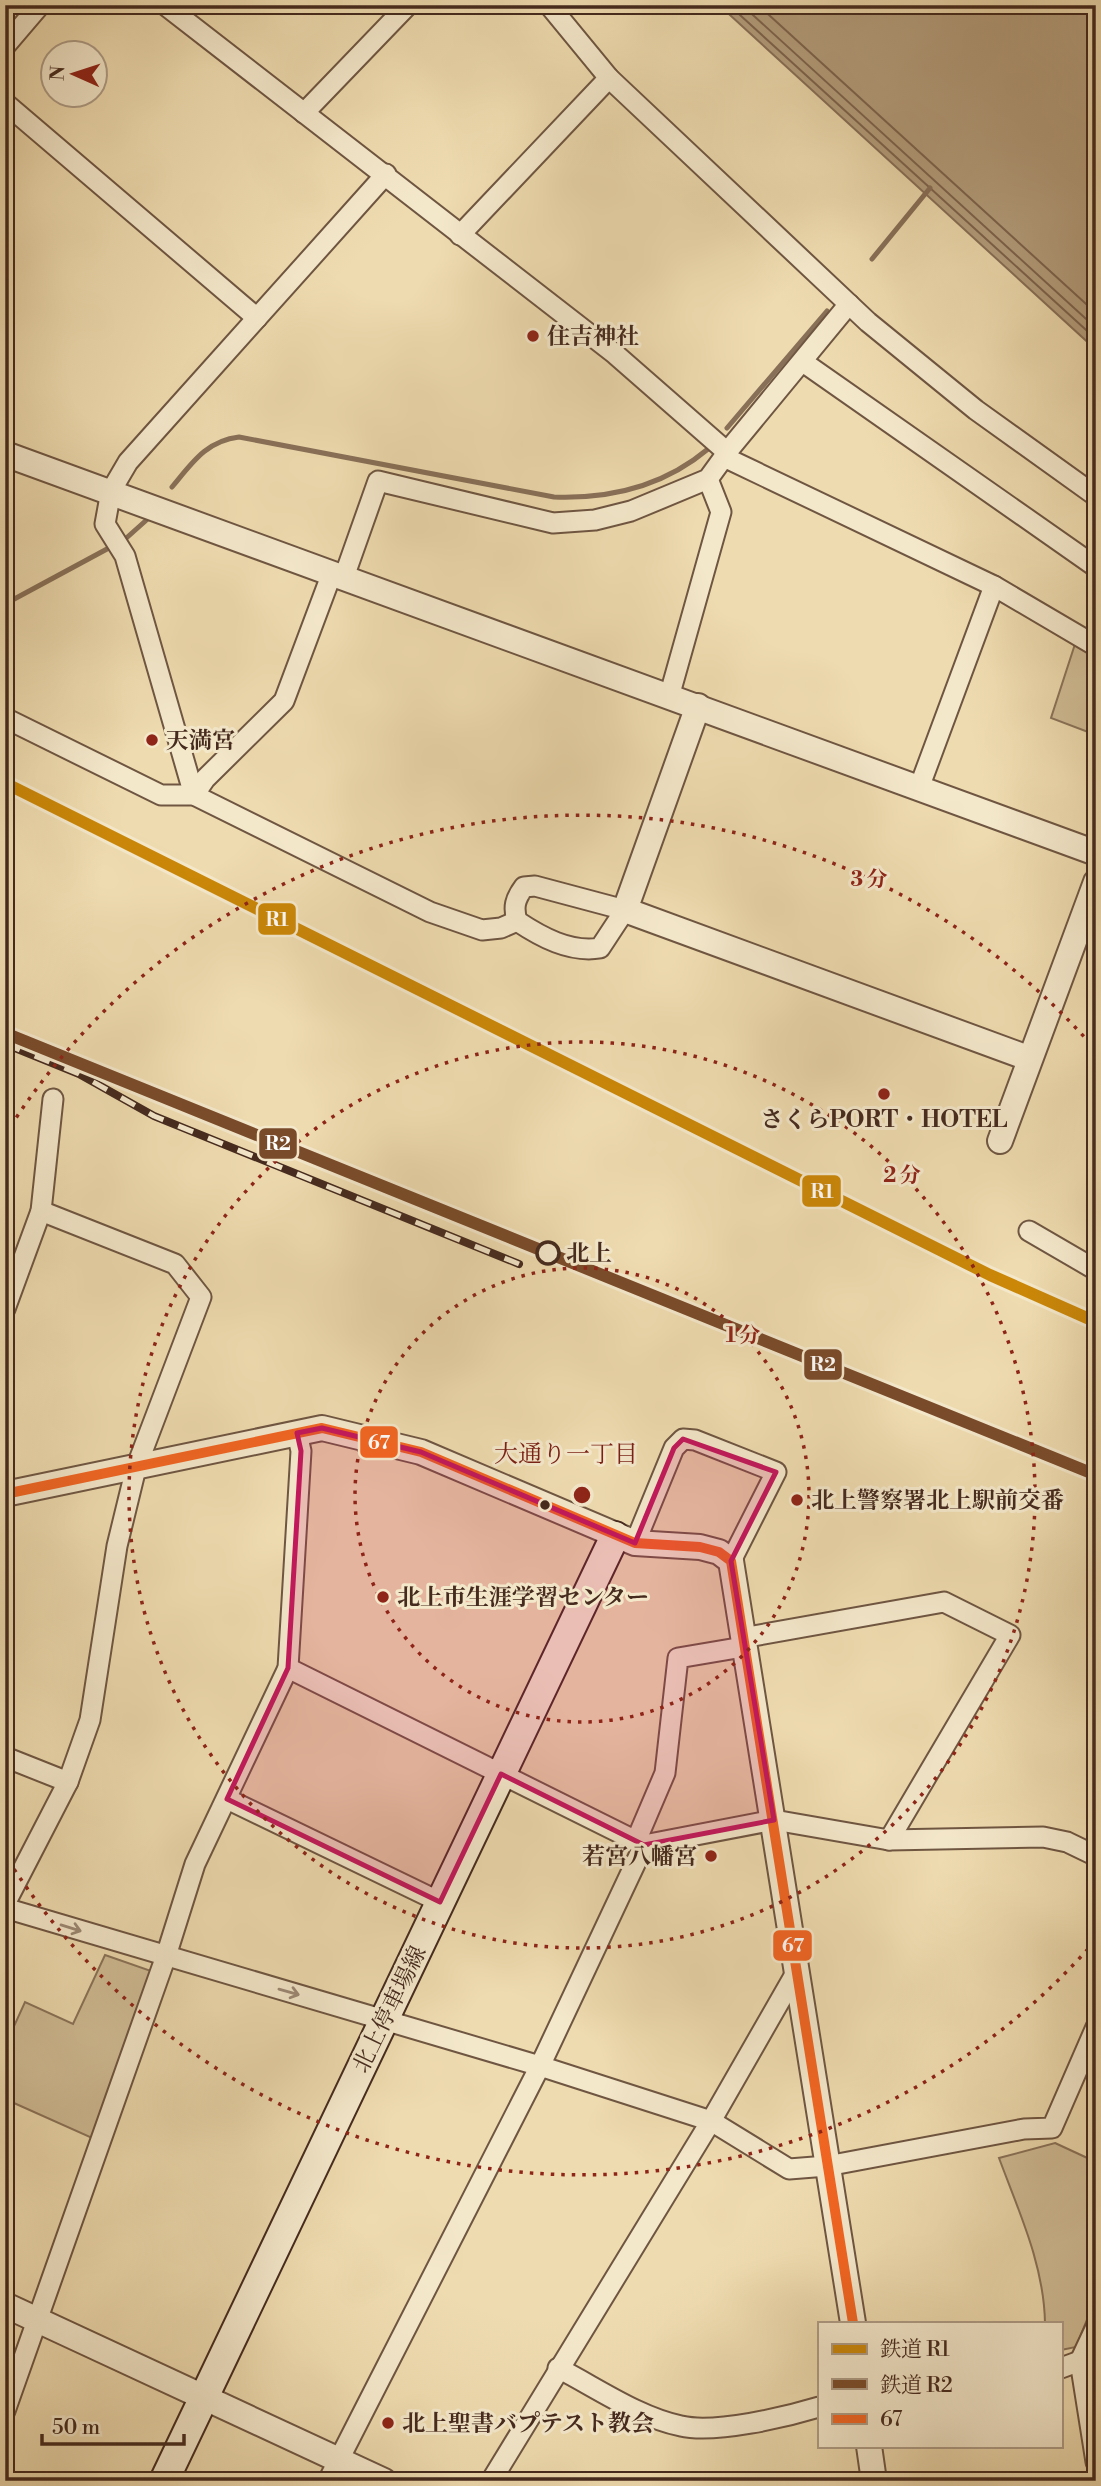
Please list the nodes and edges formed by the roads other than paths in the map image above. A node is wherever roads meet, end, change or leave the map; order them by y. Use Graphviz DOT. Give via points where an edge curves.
graph roads {
  1 [pos="40,5"];
  2 [pos="408,5"];
  3 [pos="549,5"];
  4 [pos="171,7"];
  5 [pos="5,46"];
  6 [pos="609,78"];
  7 [pos="5,103"];
  8 [pos="304,113"];
  9 [pos="386,174"];
  10 [pos="460,235"];
  11 [pos="849,304"];
  12 [pos="257,318"];
  13 [pos="803,362"];
  14 [pos="5,454"];
  15 [pos="708,479"];
  16 [pos="111,491"];
  17 [pos="1096,496"];
  18 [pos="1096,567"];
  19 [pos="338,575"];
  20 [pos="994,586"];
  21 [pos="1096,646"];
  22 [pos="669,696"];
  23 [pos="698,706"];
  24 [pos="5,718"];
  25 [pos="919,788"];
  26 [pos="194,795"];
  27 [pos="1096,853"];
  28 [pos="1096,882"];
  29 [pos="625,910"];
  30 [pos="517,921"];
  31 [pos="1028,1058"];
  32 [pos="52,1099"];
  33 [pos="1000,1141"];
  34 [pos="41,1211"];
  35 [pos="1029,1231"];
  36 [pos="1096,1270"];
  37 [pos="5,1309"];
  38 [pos="297,1433"];
  39 [pos="136,1468"];
  40 [pos="5,1494"];
  41 [pos="625,1540"];
  42 [pos="731,1561"];
  43 [pos="742,1643"];
  44 [pos="288,1668"];
  45 [pos="5,1757"];
  46 [pos="501,1774"];
  47 [pos="68,1782"];
  48 [pos="227,1799"];
  49 [pos="774,1820"];
  50 [pos="889,1840"];
  51 [pos="640,1843"];
  52 [pos="1096,1857"];
  53 [pos="440,1902"];
  54 [pos="5,1906"];
  55 [pos="166,1956"];
  56 [pos="797,1971"];
  57 [pos="384,2019"];
  58 [pos="1096,2027"];
  59 [pos="540,2066"];
  60 [pos="711,2120"];
  61 [pos="827,2166"];
  62 [pos="5,2305"];
  63 [pos="36,2319"];
  64 [pos="853,2322"];
  65 [pos="1096,2327"];
  66 [pos="1079,2363"];
  67 [pos="558,2368"];
  68 [pos="204,2396"];
  69 [pos="818,2407"];
  70 [pos="5,2411"];
  71 [pos="869,2448"];
  72 [pos="1096,2462"];
  73 [pos="333,2471"];
  74 [pos="163,2481"];
  75 [pos="384,2481"];
  76 [pos="491,2481"];
  77 [pos="874,2481"];
  1 -- 5 [label="street"];
  2 -- 8 [label="street"];
  3 -- 6 [label="street"];
  4 -- 8 [label="street"];
  6 -- 10 [label="street"];
  6 -- 11 [label="street"];
  7 -- 12 [label="street"];
  8 -- 9 [label="street"];
  9 -- 10 [label="street"];
  9 -- 12 [label="street"];
  10 -- 13 [label="street" via="615,354 727,452"];
  11 -- 13 [label="street"];
  11 -- 17 [label="street" via="976,411"];
  12 -- 16 [label="street" via="128,462"];
  13 -- 18 [label="street"];
  14 -- 16 [label="street"];
  15 -- 19 [label="street" via="631,511 554,523 378,481"];
  15 -- 20 [label="street" via="724,457"];
  15 -- 22 [label="street" via="721,512"];
  16 -- 19 [label="street"];
  16 -- 26 [label="street" via="105,524 125,556"];
  19 -- 22 [label="street"];
  19 -- 26 [label="street" via="284,701"];
  20 -- 21 [label="street"];
  20 -- 25 [label="street"];
  22 -- 23 [label="street"];
  23 -- 25 [label="street"];
  23 -- 29 [label="street"];
  24 -- 26 [label="street" via="161,795"];
  25 -- 27 [label="street"];
  26 -- 30 [label="street" via="429,912 482,930"];
  28 -- 31 [label="street"];
  29 -- 30 [label="street" via="600,948 586,951 536,934"];
  29 -- 30 [label="street" via="524,887 514,909"];
  29 -- 31 [label="street"];
  31 -- 33 [label="street"];
  32 -- 34 [label="street"];
  34 -- 37 [label="street"];
  34 -- 39 [label="street" via="175,1264 201,1297"];
  35 -- 36 [label="street"];
  38 -- 39 [label="street"];
  38 -- 41 [label="street" via="322,1428 421,1452"];
  38 -- 44 [label="street" via="300,1451"];
  39 -- 40 [label="street"];
  39 -- 47 [label="street" via="117,1546 90,1720"];
  41 -- 42 [label="street" via="700,1547"];
  41 -- 42 [label="street" via="674,1448 683,1439 695,1440 776,1472"];
  41 -- 46 [label="main road, 北上停車場線"];
  42 -- 43 [label="street"];
  43 -- 49 [label="street"];
  43 -- 50 [label="street" via="944,1602 1010,1634"];
  43 -- 51 [label="street" via="678,1658 665,1773"];
  44 -- 46 [label="street"];
  44 -- 48 [label="street"];
  45 -- 47 [label="street"];
  46 -- 51 [label="street"];
  46 -- 53 [label="main road, 北上停車場線"];
  47 -- 54 [label="street"];
  48 -- 53 [label="street"];
  48 -- 55 [label="street" via="195,1864"];
  49 -- 50 [label="street"];
  49 -- 51 [label="street"];
  49 -- 56 [label="street"];
  50 -- 52 [label="street" via="1043,1837 1068,1842"];
  51 -- 59 [label="street"];
  53 -- 57 [label="main road, 北上停車場線"];
  54 -- 55 [label="street, one-way"];
  55 -- 57 [label="street, one-way"];
  55 -- 63 [label="street"];
  56 -- 60 [label="street"];
  56 -- 61 [label="street"];
  57 -- 59 [label="street"];
  57 -- 68 [label="main road, 北上停車場線"];
  58 -- 61 [label="street" via="1052,2128 1024,2129"];
  59 -- 60 [label="street"];
  59 -- 73 [label="street"];
  60 -- 61 [label="street" via="789,2169"];
  60 -- 67 [label="street"];
  61 -- 64 [label="street"];
  62 -- 63 [label="street"];
  63 -- 68 [label="street"];
  63 -- 70 [label="street"];
  65 -- 66 [label="street"];
  66 -- 72 [label="street"];
  67 -- 69 [label="street" via="638,2410 698,2429 790,2416"];
  67 -- 76 [label="street"];
  68 -- 73 [label="street"];
  68 -- 74 [label="main road, 北上停車場線"];
  71 -- 77 [label="street"];
  73 -- 75 [label="street"];
}
